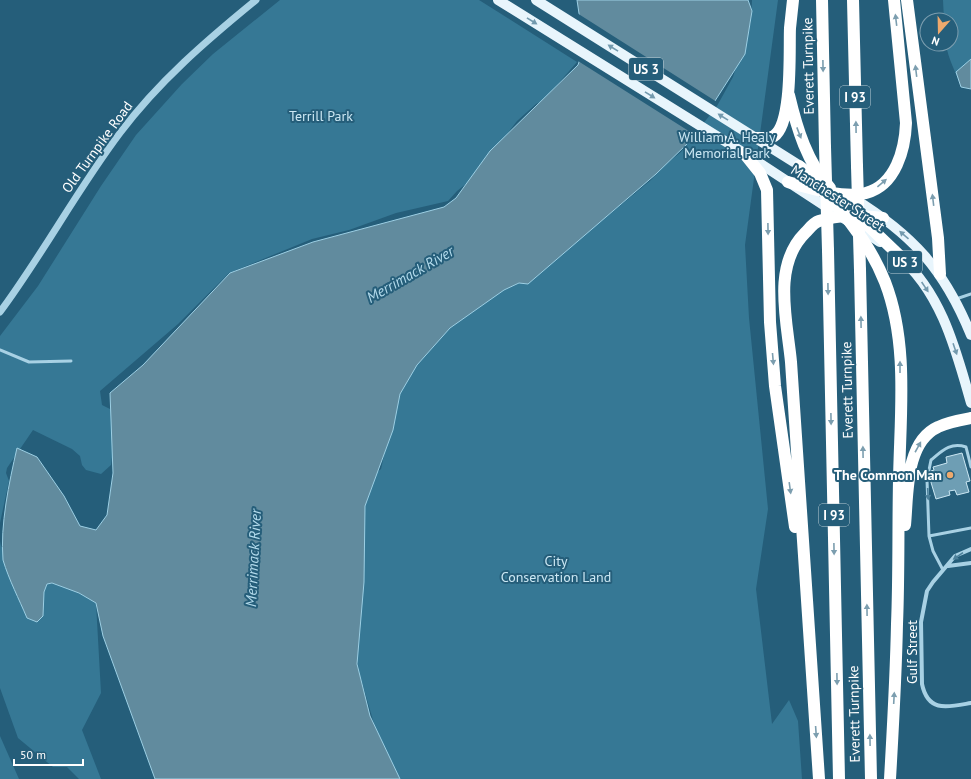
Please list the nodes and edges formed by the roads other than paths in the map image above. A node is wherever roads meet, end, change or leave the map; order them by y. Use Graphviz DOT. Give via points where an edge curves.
graph roads {
  1 [pos="256,0"];
  2 [pos="499,0"];
  3 [pos="536,0"];
  4 [pos="793,0"];
  5 [pos="822,0"];
  6 [pos="853,0"];
  7 [pos="894,0"];
  8 [pos="907,0"];
  9 [pos="788,96"];
  10 [pos="756,138"];
  11 [pos="744,153"];
  12 [pos="799,166"];
  13 [pos="788,182"];
  14 [pos="827,188"];
  15 [pos="847,194"];
  16 [pos="850,218"];
  17 [pos="883,218"];
  18 [pos="902,258"];
  19 [pos="940,274"];
  20 [pos="971,294"];
  21 [pos="954,300"];
  22 [pos="0,312"];
  23 [pos="970,331"];
  24 [pos="0,350"];
  25 [pos="71,361"];
  26 [pos="971,403"];
  27 [pos="971,418"];
  28 [pos="971,467"];
  29 [pos="971,528"];
  30 [pos="929,536"];
  31 [pos="971,549"];
  32 [pos="971,563"];
  33 [pos="948,566"];
  34 [pos="943,570"];
  35 [pos="898,596"];
  36 [pos="809,623"];
  37 [pos="971,702"];
  38 [pos="819,779"];
  39 [pos="839,779"];
  40 [pos="871,779"];
  41 [pos="890,779"];
  1 -- 22 [label="street, Old Turnpike Road" via="208,39 132,117 94,169 25,278"];
  2 -- 11 [label="main road, Manchester Street / US 3, one-way"];
  10 -- 3 [label="main road, Manchester Street / US 3, one-way"];
  4 -- 9 [label="highway"];
  5 -- 39 [label="highway, Everett Turnpike / I 93, one-way, bridge"];
  40 -- 6 [label="highway, Everett Turnpike / I 93, one-way, bridge"];
  15 -- 7 [label="highway, one-way" via="867,193 883,183 893,173 905,143 906,116"];
  19 -- 8 [label="highway, one-way" via="938,238"];
  9 -- 10 [label="highway" via="778,132 769,138"];
  9 -- 14 [label="highway, one-way" via="804,146"];
  10 -- 12 [label="main road, Manchester Street / US 3"];
  11 -- 13 [label="main road, Manchester Street / US 3"];
  11 -- 36 [label="highway, one-way" via="760,173 767,190 770,322 775,386"];
  12 -- 14 [label="highway"];
  13 -- 14 [label="highway"];
  13 -- 16 [label="main road, Manchester Street / US 3"];
  14 -- 15 [label="highway"];
  14 -- 16 [label="highway"];
  15 -- 17 [label="main road, Manchester Street / US 3"];
  16 -- 17 [label="highway"];
  16 -- 18 [label="highway"];
  35 -- 16 [label="highway, one-way" via="898,333 895,313 884,281"];
  16 -- 36 [label="highway" via="814,224 793,247 786,272 785,293"];
  19 -- 17 [label="main road, Manchester Street / US 3, one-way" via="921,251"];
  18 -- 26 [label="main road, US 3, one-way" via="941,313 956,351"];
  19 -- 21 [label="main road, Manchester Street / US 3"];
  20 -- 21 [label="lane"];
  21 -- 23 [label="main road, Manchester Street / US 3"];
  24 -- 25 [label="lane" via="29,362"];
  35 -- 27 [label="highway, one-way" via="912,461 916,450 928,433 938,427"];
  28 -- 30 [label="lane, one-way" via="966,447 956,444 944,449 931,460 927,480"];
  29 -- 30 [label="lane"];
  30 -- 34 [label="lane" via="933,551"];
  31 -- 33 [label="street, Gulf Street, one-way" via="955,556"];
  32 -- 33 [label="street"];
  33 -- 34 [label="street, Gulf Street"];
  34 -- 37 [label="street, Gulf Street" via="927,591 921,622 924,694 929,701 938,706"];
  41 -- 35 [label="highway, one-way"];
  36 -- 38 [label="highway, one-way"];
}
